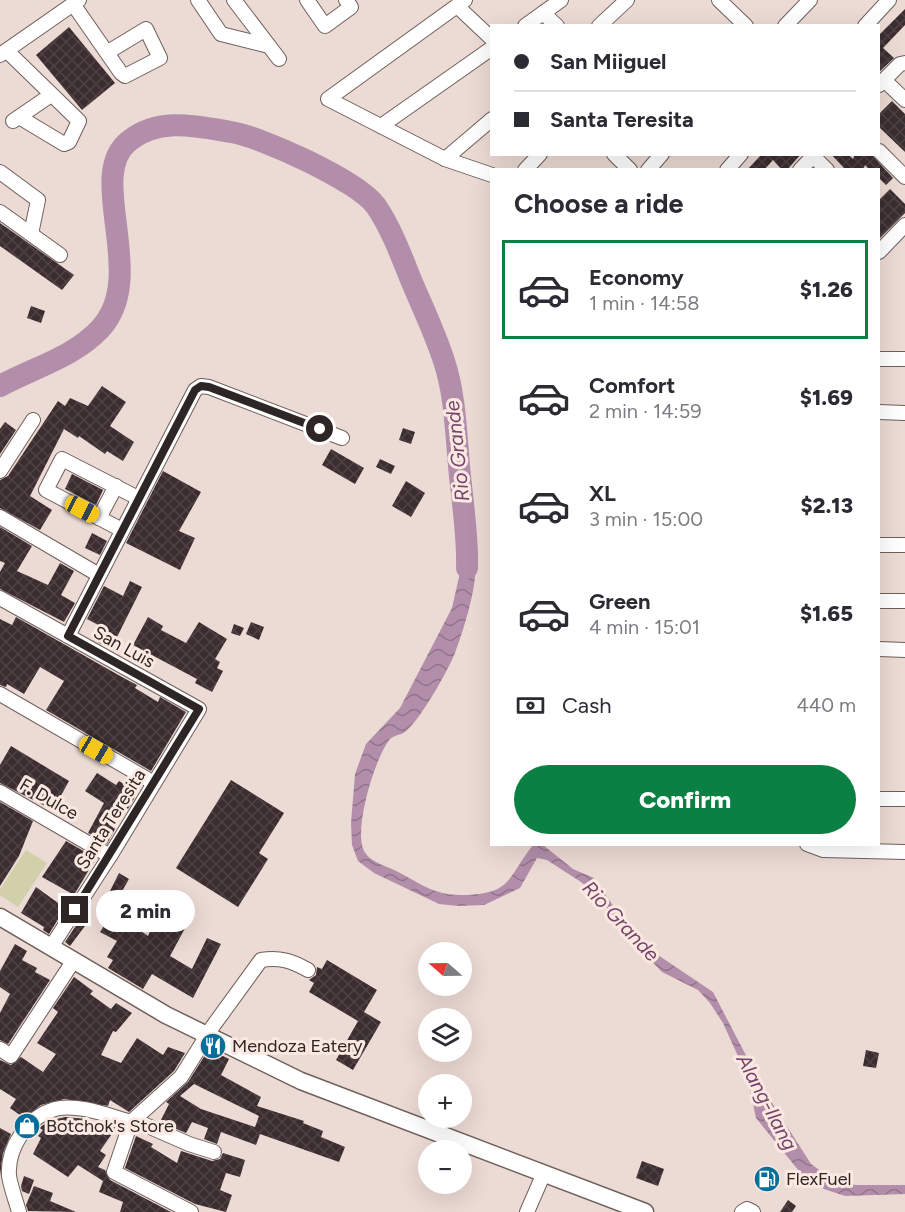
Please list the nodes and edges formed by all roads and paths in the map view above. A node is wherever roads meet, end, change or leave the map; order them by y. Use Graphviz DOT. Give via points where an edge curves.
graph roads {
  1 [pos="198,0"];
  2 [pos="234,0"];
  3 [pos="307,0"];
  4 [pos="346,0"];
  5 [pos="561,0"];
  6 [pos="627,0"];
  7 [pos="719,0"];
  8 [pos="810,0"];
  9 [pos="889,0"];
  10 [pos="76,2"];
  11 [pos="461,3"];
  12 [pos="543,13"];
  13 [pos="528,24"];
  14 [pos="555,24"];
  15 [pos="601,24"];
  16 [pos="744,24"];
  17 [pos="787,24"];
  18 [pos="867,24"];
  19 [pos="490,37"];
  20 [pos="269,46"];
  21 [pos="490,49"];
  22 [pos="108,52"];
  23 [pos="3,53"];
  24 [pos="279,58"];
  25 [pos="905,63"];
  26 [pos="882,82"];
  27 [pos="51,95"];
  28 [pos="905,100"];
  29 [pos="490,121"];
  30 [pos="381,126"];
  31 [pos="880,152"];
  32 [pos="538,156"];
  33 [pos="616,156"];
  34 [pos="660,156"];
  35 [pos="739,156"];
  36 [pos="813,156"];
  37 [pos="815,156"];
  38 [pos="445,159"];
  39 [pos="527,168"];
  40 [pos="628,168"];
  41 [pos="650,168"];
  42 [pos="729,168"];
  43 [pos="802,168"];
  44 [pos="824,168"];
  45 [pos="0,172"];
  46 [pos="490,174"];
  47 [pos="905,177"];
  48 [pos="0,212"];
  49 [pos="905,225"];
  50 [pos="31,234"];
  51 [pos="880,251"];
  52 [pos="60,255"];
  53 [pos="880,359"];
  54 [pos="905,359"];
  55 [pos="880,412"];
  56 [pos="905,413"];
  57 [pos="33,420"];
  58 [pos="342,438"];
  59 [pos="0,471"];
  60 [pos="116,486"];
  61 [pos="138,498"];
  62 [pos="0,517"];
  63 [pos="99,518"];
  64 [pos="122,530"];
  65 [pos="880,545"];
  66 [pos="905,545"];
  67 [pos="99,575"];
  68 [pos="0,598"];
  69 [pos="880,601"];
  70 [pos="905,601"];
  71 [pos="68,636"];
  72 [pos="880,650"];
  73 [pos="905,650"];
  74 [pos="0,694"];
  75 [pos="199,709"];
  76 [pos="154,783"];
  77 [pos="0,792"];
  78 [pos="880,799"];
  79 [pos="905,799"];
  80 [pos="823,847"];
  81 [pos="905,852"];
  82 [pos="110,856"];
  83 [pos="0,917"];
  84 [pos="51,947"];
  85 [pos="74,960"];
  86 [pos="308,970"];
  87 [pos="208,1036"];
  88 [pos="0,1049"];
  89 [pos="133,1121"];
  90 [pos="214,1152"];
  91 [pos="544,1173"];
  92 [pos="622,1208"];
  93 [pos="19,1212"];
  94 [pos="191,1212"];
  95 [pos="527,1212"];
  96 [pos="645,1212"];
  97 [pos="742,1212"];
  98 [pos="753,1212"];
  1 -- 20 [label="street" via="221,34"];
  2 -- 20 [label="street"];
  3 -- 4 [label="street" via="325,26 351,7"];
  5 -- 12 [label="street"];
  6 -- 15 [label="street"];
  7 -- 16 [label="street"];
  8 -- 17 [label="street"];
  9 -- 18 [label="street"];
  10 -- 22 [label="street"];
  10 -- 23 [label="street"];
  11 -- 19 [label="street"];
  11 -- 30 [label="street" via="328,99"];
  12 -- 13 [label="street"];
  12 -- 14 [label="street"];
  20 -- 24 [label="street"];
  21 -- 30 [label="street"];
  23 -- 27 [label="street"];
  25 -- 26 [label="street"];
  26 -- 28 [label="street"];
  27 -- 27 [label="street" via="79,121 69,142 64,144 16,119"];
  29 -- 38 [label="street"];
  30 -- 38 [label="street"];
  31 -- 47 [label="street"];
  32 -- 39 [label="street"];
  33 -- 40 [label="street"];
  34 -- 41 [label="street"];
  35 -- 42 [label="street"];
  36 -- 43 [label="street"];
  37 -- 44 [label="street"];
  38 -- 46 [label="street"];
  45 -- 50 [label="street" via="38,200"];
  48 -- 50 [label="street"];
  49 -- 51 [label="street"];
  50 -- 52 [label="street"];
  53 -- 54 [label="street"];
  55 -- 56 [label="street"];
  57 -- 59 [label="street"];
  58 -- 61 [label="street" via="201,386 195,390"];
  60 -- 61 [label="street"];
  60 -- 63 [label="street"];
  60 -- 63 [label="street" via="62,459 46,490"];
  61 -- 64 [label="street"];
  62 -- 67 [label="street"];
  63 -- 64 [label="street"];
  64 -- 67 [label="street"];
  65 -- 66 [label="street"];
  67 -- 71 [label="street"];
  68 -- 71 [label="street, San Luis"];
  69 -- 70 [label="street"];
  71 -- 75 [label="street, San Luis"];
  72 -- 73 [label="street"];
  74 -- 76 [label="street"];
  75 -- 76 [label="street, Santa Teresita"];
  76 -- 82 [label="street, Santa Teresita"];
  77 -- 82 [label="street, F. Dulce"];
  78 -- 79 [label="street"];
  80 -- 81 [label="street"];
  82 -- 84 [label="street, Santa Teresita"];
  83 -- 84 [label="main road"];
  84 -- 85 [label="main road"];
  85 -- 87 [label="main road"];
  85 -- 88 [label="street" via="11,1056"];
  86 -- 87 [label="street" via="276,958 261,960"];
  87 -- 89 [label="street" via="180,1077"];
  87 -- 91 [label="main road" via="301,1081"];
  89 -- 90 [label="street"];
  89 -- 93 [label="street" via="85,1110 56,1109 28,1124 10,1158 9,1177"];
  89 -- 94 [label="street" via="114,1172"];
  91 -- 92 [label="main road"];
  91 -- 95 [label="street"];
  92 -- 96 [label="main road"];
  97 -- 98 [label="street"];
}
